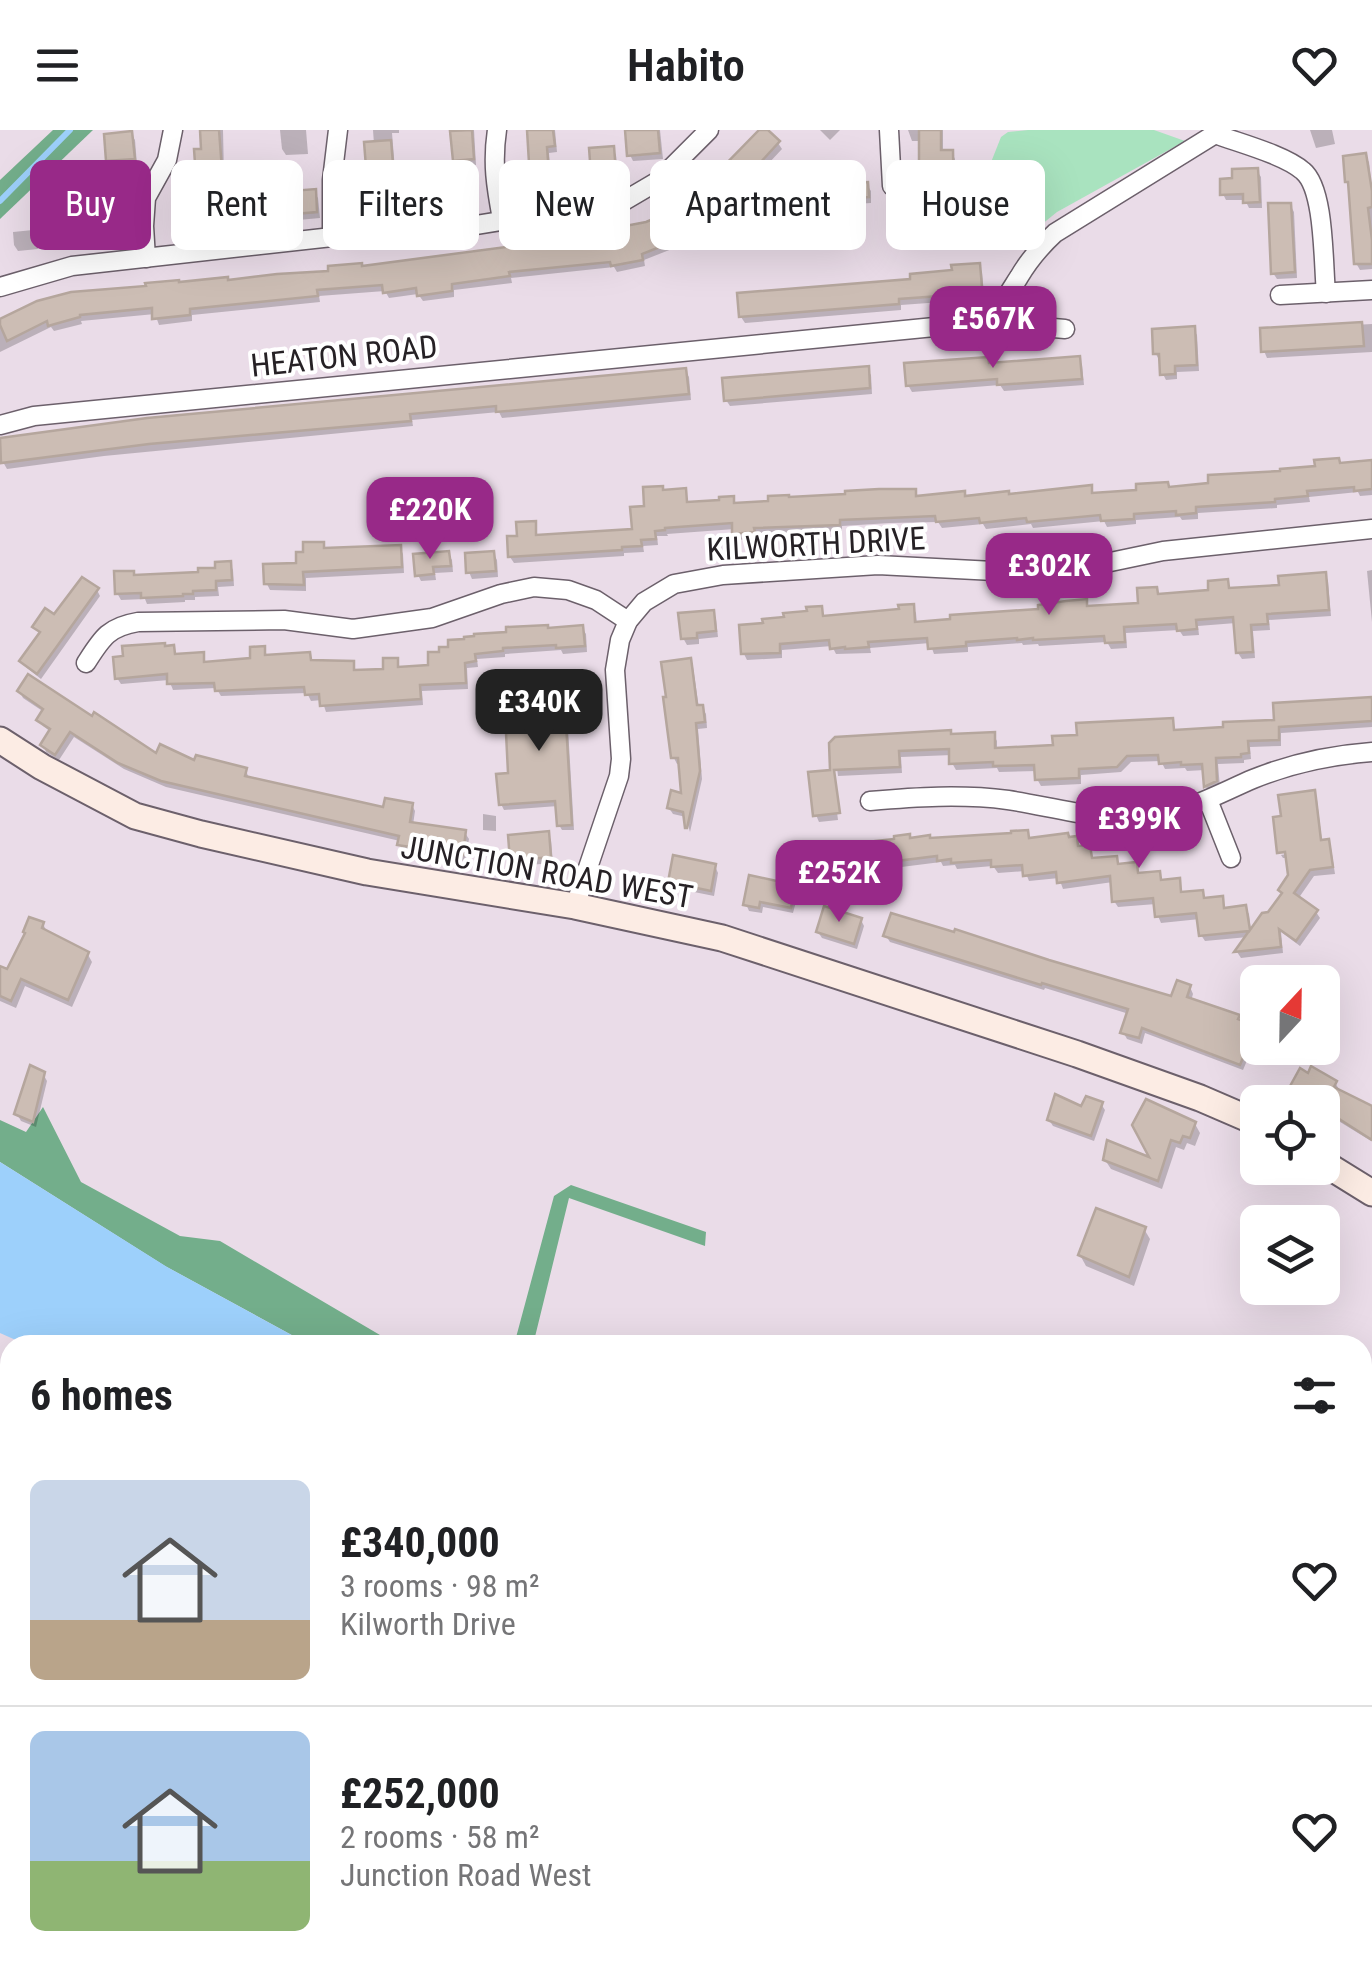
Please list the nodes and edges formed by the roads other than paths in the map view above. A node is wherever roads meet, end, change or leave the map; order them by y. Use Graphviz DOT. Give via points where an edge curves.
graph roads {
  1 [pos="154,130"];
  2 [pos="338,130"];
  3 [pos="497,130"];
  4 [pos="889,130"];
  5 [pos="705,131"];
  6 [pos="173,132"];
  7 [pos="1216,132"];
  8 [pos="334,160"];
  9 [pos="891,160"];
  10 [pos="630,197"];
  11 [pos="499,204"];
  12 [pos="323,238"];
  13 [pos="146,258"];
  14 [pos="0,286"];
  15 [pos="1372,290"];
  16 [pos="1326,293"];
  17 [pos="1280,295"];
  18 [pos="985,322"];
  19 [pos="1065,329"];
  20 [pos="0,425"];
  21 [pos="1372,529"];
  22 [pos="628,622"];
  23 [pos="86,663"];
  24 [pos="0,740"];
  25 [pos="1372,752"];
  26 [pos="1208,800"];
  27 [pos="870,801"];
  28 [pos="1231,858"];
  29 [pos="575,906"];
  30 [pos="1240,1116"];
  31 [pos="1340,1173"];
  32 [pos="1372,1192"];
  1 -- 6 [label="street"];
  2 -- 8 [label="street"];
  3 -- 11 [label="street" via="493,173"];
  4 -- 9 [label="street"];
  5 -- 10 [label="street" via="658,180"];
  6 -- 13 [label="street" via="167,160 146,198"];
  7 -- 16 [label="street" via="1310,178"];
  7 -- 18 [label="street" via="1056,233"];
  12 -- 13 [label="street"];
  13 -- 14 [label="street" via="72,266"];
  15 -- 16 [label="street"];
  16 -- 17 [label="street"];
  18 -- 19 [label="street, HEATON ROAD"];
  18 -- 20 [label="street, HEATON ROAD" via="34,416"];
  21 -- 22 [label="street, KILWORTH DRIVE" via="1162,551 1034,573 878,565 723,575 674,584 644,602"];
  22 -- 23 [label="street" via="596,600 534,587 432,618 353,629 284,620 138,622 117,626"];
  22 -- 29 [label="street" via="615,670 619,776"];
  24 -- 29 [label="street, JUNCTION ROAD WEST" via="134,816 367,872"];
  25 -- 26 [label="street" via="1312,760"];
  26 -- 27 [label="street" via="1146,818 958,796"];
  26 -- 28 [label="street"];
  29 -- 30 [label="street, JUNCTION ROAD WEST" via="792,960"];
  31 -- 32 [label="street"];
}
